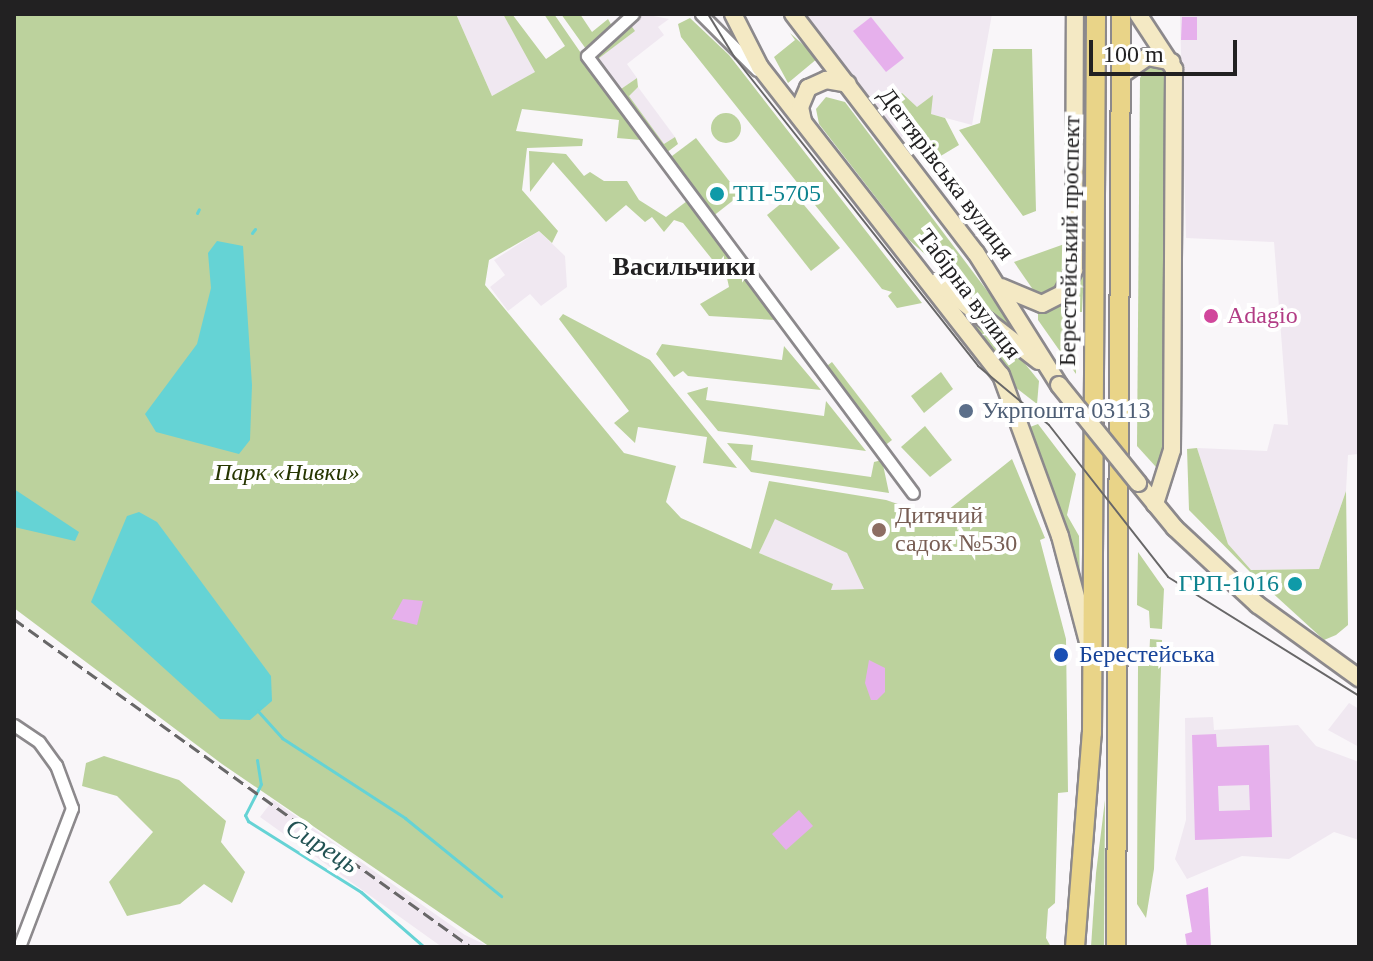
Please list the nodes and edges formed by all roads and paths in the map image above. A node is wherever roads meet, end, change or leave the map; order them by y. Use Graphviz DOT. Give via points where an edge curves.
graph roads {
  1 [pos="633,14"];
  2 [pos="701,14"];
  3 [pos="733,14"];
  4 [pos="793,14"];
  5 [pos="1075,14"];
  6 [pos="1096,14"];
  7 [pos="1121,14"];
  8 [pos="1138,14"];
  9 [pos="1172,62"];
  10 [pos="1120,76"];
  11 [pos="771,82"];
  12 [pos="848,84"];
  13 [pos="803,121"];
  14 [pos="923,272"];
  15 [pos="1000,286"];
  16 [pos="1049,371"];
  17 [pos="913,493"];
  18 [pos="1155,504"];
  19 [pos="1092,663"];
  20 [pos="1359,678"];
  21 [pos="14,725"];
  22 [pos="19,947"];
  23 [pos="1075,947"];
  24 [pos="1116,947"];
  1 -- 17 [label="street" via="587,56"];
  2 -- 11 [label="street, Табірна вулиця"];
  3 -- 11 [label="main road"];
  4 -- 12 [label="main road, Дегтярівська вулиця"];
  5 -- 15 [label="main road" via="1074,270 1062,294 1042,304"];
  6 -- 19 [label="main road, Берестейський проспект"];
  7 -- 10 [label="main road, Берестейський проспект"];
  8 -- 9 [label="main road"];
  9 -- 10 [label="main road" via="1147,57"];
  9 -- 18 [label="main road" via="1172,450"];
  10 -- 24 [label="main road, Берестейський проспект"];
  11 -- 13 [label="main road, Табірна вулиця"];
  12 -- 13 [label="main road" via="826,80 808,88 800,107"];
  12 -- 15 [label="main road, Дегтярівська вулиця"];
  13 -- 14 [label="main road, Табірна вулиця"];
  14 -- 16 [label="main road, Дегтярівська вулиця"];
  14 -- 19 [label="main road, Табірна вулиця" via="1009,392 1060,536"];
  15 -- 16 [label="main road, Дегтярівська вулиця"];
  16 -- 18 [label="main road, Дегтярівська вулиця, bridge"];
  18 -- 20 [label="main road, Дегтярівська вулиця" via="1258,605"];
  19 -- 23 [label="main road, Берестейський проспект"];
  21 -- 22 [label="street" via="39,742 56,765 72,808"];
}
